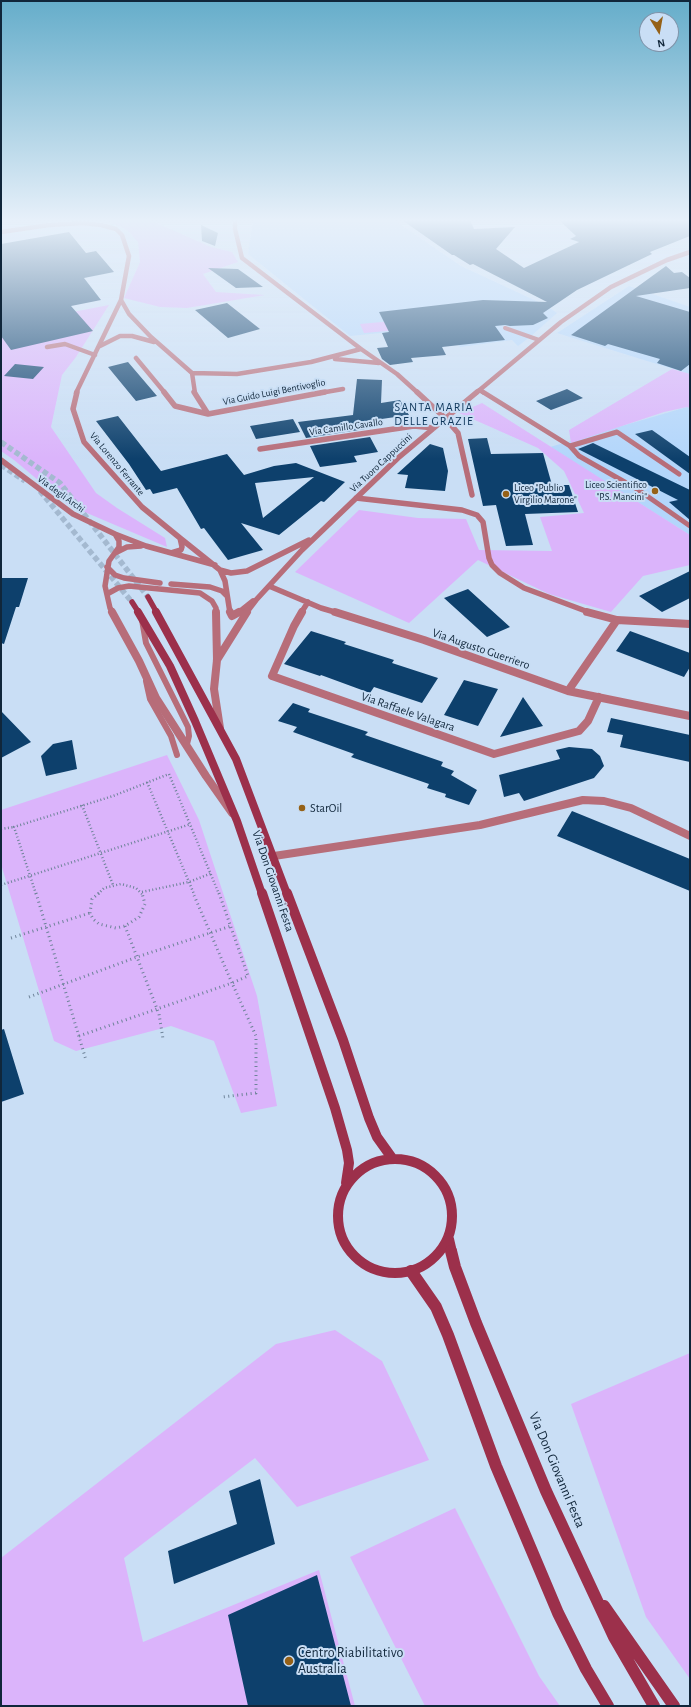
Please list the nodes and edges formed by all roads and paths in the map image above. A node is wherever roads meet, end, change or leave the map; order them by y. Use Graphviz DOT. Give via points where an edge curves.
graph roads {
  1 [pos="121,300"];
  2 [pos="296,300"];
  3 [pos="593,300"];
  4 [pos="505,328"];
  5 [pos="539,340"];
  6 [pos="158,343"];
  7 [pos="100,346"];
  8 [pos="47,347"];
  9 [pos="361,349"];
  10 [pos="95,355"];
  11 [pos="136,358"];
  12 [pos="311,362"];
  13 [pos="386,365"];
  14 [pos="192,374"];
  15 [pos="343,389"];
  16 [pos="478,390"];
  17 [pos="208,414"];
  18 [pos="445,418"];
  19 [pos="434,428"];
  20 [pos="570,446"];
  21 [pos="260,449"];
  22 [pos="1,460"];
  23 [pos="678,474"];
  24 [pos="472,496"];
  25 [pos="356,498"];
  26 [pos="690,526"];
  27 [pos="115,534"];
  28 [pos="318,534"];
  29 [pos="180,538"];
  30 [pos="146,546"];
  31 [pos="115,553"];
  32 [pos="171,553"];
  33 [pos="107,567"];
  34 [pos="218,568"];
  35 [pos="269,586"];
  36 [pos="107,594"];
  37 [pos="227,596"];
  38 [pos="148,597"];
  39 [pos="256,600"];
  40 [pos="132,602"];
  41 [pos="308,602"];
  42 [pos="141,618"];
  43 [pos="617,620"];
  44 [pos="690,624"];
  45 [pos="217,660"];
  46 [pos="145,673"];
  47 [pos="568,691"];
  48 [pos="599,697"];
  49 [pos="690,716"];
  50 [pos="220,728"];
  51 [pos="187,744"];
  52 [pos="177,755"];
  53 [pos="147,782"];
  54 [pos="82,805"];
  55 [pos="237,821"];
  56 [pos="191,824"];
  57 [pos="14,827"];
  58 [pos="1,829"];
  59 [pos="168,831"];
  60 [pos="690,836"];
  61 [pos="101,853"];
  62 [pos="274,856"];
  63 [pos="212,873"];
  64 [pos="30,876"];
  65 [pos="189,882"];
  66 [pos="112,885"];
  67 [pos="1,886"];
  68 [pos="142,892"];
  69 [pos="90,913"];
  70 [pos="125,926"];
  71 [pos="231,926"];
  72 [pos="46,927"];
  73 [pos="210,933"];
  74 [pos="11,938"];
  75 [pos="137,957"];
  76 [pos="232,983"];
  77 [pos="63,985"];
  78 [pos="29,997"];
  79 [pos="157,1010"];
  80 [pos="79,1036"];
  81 [pos="163,1039"];
  82 [pos="86,1060"];
  83 [pos="222,1097"];
  84 [pos="392,1158"];
  85 [pos="346,1183"];
  86 [pos="449,1239"];
  87 [pos="411,1272"];
  88 [pos="594,1590"];
  89 [pos="608,1706"];
  90 [pos="654,1706"];
  91 [pos="674,1706"];
  1 -- 6 [label="street" via="129,314"];
  1 -- 7 [label="street, Via Lorenzo Ferrante"];
  2 -- 9 [label="street"];
  3 -- 5 [label="street, Via Tuoro Cappuccini"];
  4 -- 5 [label="lane"];
  5 -- 16 [label="street, Via Tuoro Cappuccini"];
  6 -- 7 [label="street" via="146,338 120,336"];
  6 -- 14 [label="street"];
  7 -- 10 [label="street, Via Lorenzo Ferrante"];
  8 -- 10 [label="street" via="65,344"];
  9 -- 12 [label="street"];
  9 -- 13 [label="street"];
  10 -- 29 [label="street, Via Lorenzo Ferrante" via="75,396 73,409 84,442 142,507"];
  11 -- 17 [label="street, Via Guido Luigi Bentivoglio" via="175,406"];
  12 -- 13 [label="street" via="342,359"];
  12 -- 14 [label="street" via="237,374"];
  13 -- 18 [label="street"];
  14 -- 17 [label="street, Via Guido Luigi Bentivoglio" via="194,392"];
  15 -- 17 [label="street, Via Guido Luigi Bentivoglio"];
  16 -- 18 [label="street, Via Tuoro Cappuccini"];
  16 -- 20 [label="lane"];
  18 -- 19 [label="street, Via Tuoro Cappuccini"];
  18 -- 24 [label="street" via="458,433"];
  19 -- 21 [label="street, Via Camillo Cavallo" via="414,426"];
  19 -- 25 [label="street, Via Tuoro Cappuccini"];
  20 -- 23 [label="lane" via="617,432"];
  20 -- 26 [label="lane" via="580,456 637,489"];
  22 -- 27 [label="street, Via degli Archi" via="73,514"];
  25 -- 28 [label="street, Via Tuoro Cappuccini"];
  25 -- 43 [label="street" via="462,510 478,515 483,522 489,558 500,573 524,588 553,600"];
  27 -- 30 [label="street, Via degli Archi"];
  27 -- 31 [label="street" via="119,541"];
  28 -- 34 [label="street, Via degli Archi" via="247,571 231,573"];
  28 -- 35 [label="street, Via Tuoro Cappuccini"];
  29 -- 32 [label="street" via="181,550"];
  29 -- 34 [label="street, Via Lorenzo Ferrante"];
  30 -- 31 [label="street" via="127,548"];
  30 -- 32 [label="street, Via degli Archi"];
  31 -- 33 [label="street"];
  32 -- 34 [label="street, Via degli Archi"];
  33 -- 36 [label="street"];
  33 -- 37 [label="street" via="115,575 124,578 210,588 222,591"];
  34 -- 37 [label="street" via="225,581"];
  35 -- 39 [label="street, Via Tuoro Cappuccini"];
  35 -- 41 [label="street, Via Augusto Guerriero"];
  36 -- 45 [label="street" via="129,586 200,593 212,601 216,608"];
  36 -- 46 [label="street" via="110,608"];
  37 -- 39 [label="street" via="232,616"];
  38 -- 50 [label="main road, Via Don Giovanni Festa"];
  39 -- 45 [label="street, Via Tuoro Cappuccini"];
  40 -- 42 [label="main road, Via Don Giovanni Festa"];
  41 -- 47 [label="street, Via Augusto Guerriero"];
  41 -- 48 [label="street, Via Raffaele Valagara" via="294,626 272,676 494,754 579,731 588,721"];
  42 -- 51 [label="lane" via="146,643 188,727"];
  42 -- 55 [label="main road, Via Don Giovanni Festa" via="170,666"];
  43 -- 44 [label="street"];
  43 -- 47 [label="street"];
  45 -- 50 [label="street" via="214,689"];
  46 -- 51 [label="street" via="156,698 177,733"];
  46 -- 52 [label="lane" via="150,699 171,736"];
  47 -- 48 [label="street, Via Augusto Guerriero"];
  48 -- 49 [label="street, Via Augusto Guerriero"];
  50 -- 62 [label="main road, Via Don Giovanni Festa" via="236,760"];
  51 -- 55 [label="street"];
  53 -- 54 [label="path"];
  53 -- 56 [label="path" via="170,774"];
  53 -- 59 [label="path"];
  54 -- 57 [label="path"];
  54 -- 61 [label="path"];
  55 -- 85 [label="main road, Via Don Giovanni Festa" via="335,1108 349,1163"];
  56 -- 59 [label="path"];
  56 -- 63 [label="path"];
  57 -- 58 [label="path"];
  57 -- 64 [label="path"];
  59 -- 61 [label="path"];
  59 -- 65 [label="path"];
  60 -- 62 [label="street" via="631,808 583,800 480,825"];
  61 -- 64 [label="path"];
  61 -- 66 [label="path"];
  62 -- 84 [label="main road, Via Don Giovanni Festa" via="343,1040 369,1118 377,1137"];
  63 -- 65 [label="path"];
  63 -- 71 [label="path"];
  64 -- 67 [label="path"];
  64 -- 72 [label="path"];
  65 -- 68 [label="path"];
  65 -- 73 [label="path"];
  66 -- 68 [label="path" via="129,885"];
  66 -- 69 [label="path" via="92,899"];
  68 -- 70 [label="path" via="143,911 139,917"];
  69 -- 70 [label="path" via="99,924 107,927"];
  69 -- 72 [label="path"];
  70 -- 75 [label="path"];
  71 -- 73 [label="path"];
  71 -- 76 [label="path" via="248,976"];
  72 -- 74 [label="path"];
  72 -- 77 [label="path"];
  73 -- 75 [label="path"];
  73 -- 76 [label="path"];
  75 -- 77 [label="path"];
  75 -- 79 [label="path"];
  76 -- 79 [label="path"];
  76 -- 83 [label="path" via="256,1036 256,1093"];
  77 -- 78 [label="path"];
  77 -- 80 [label="path"];
  79 -- 80 [label="path"];
  79 -- 81 [label="path"];
  80 -- 82 [label="path"];
  84 -- 85 [label="main road" via="366,1165"];
  84 -- 86 [label="main road" via="424,1166 446,1190 452,1206 453,1223"];
  85 -- 87 [label="main road" via="340,1196 338,1218 343,1240 352,1253 378,1270"];
  86 -- 87 [label="main road" via="434,1260"];
  86 -- 88 [label="main road, Via Don Giovanni Festa" via="455,1267 476,1323 546,1491"];
  87 -- 89 [label="main road" via="436,1307 496,1466 558,1613"];
  88 -- 90 [label="main road, Via Don Giovanni Festa" via="614,1637"];
  88 -- 91 [label="main road"];
}
